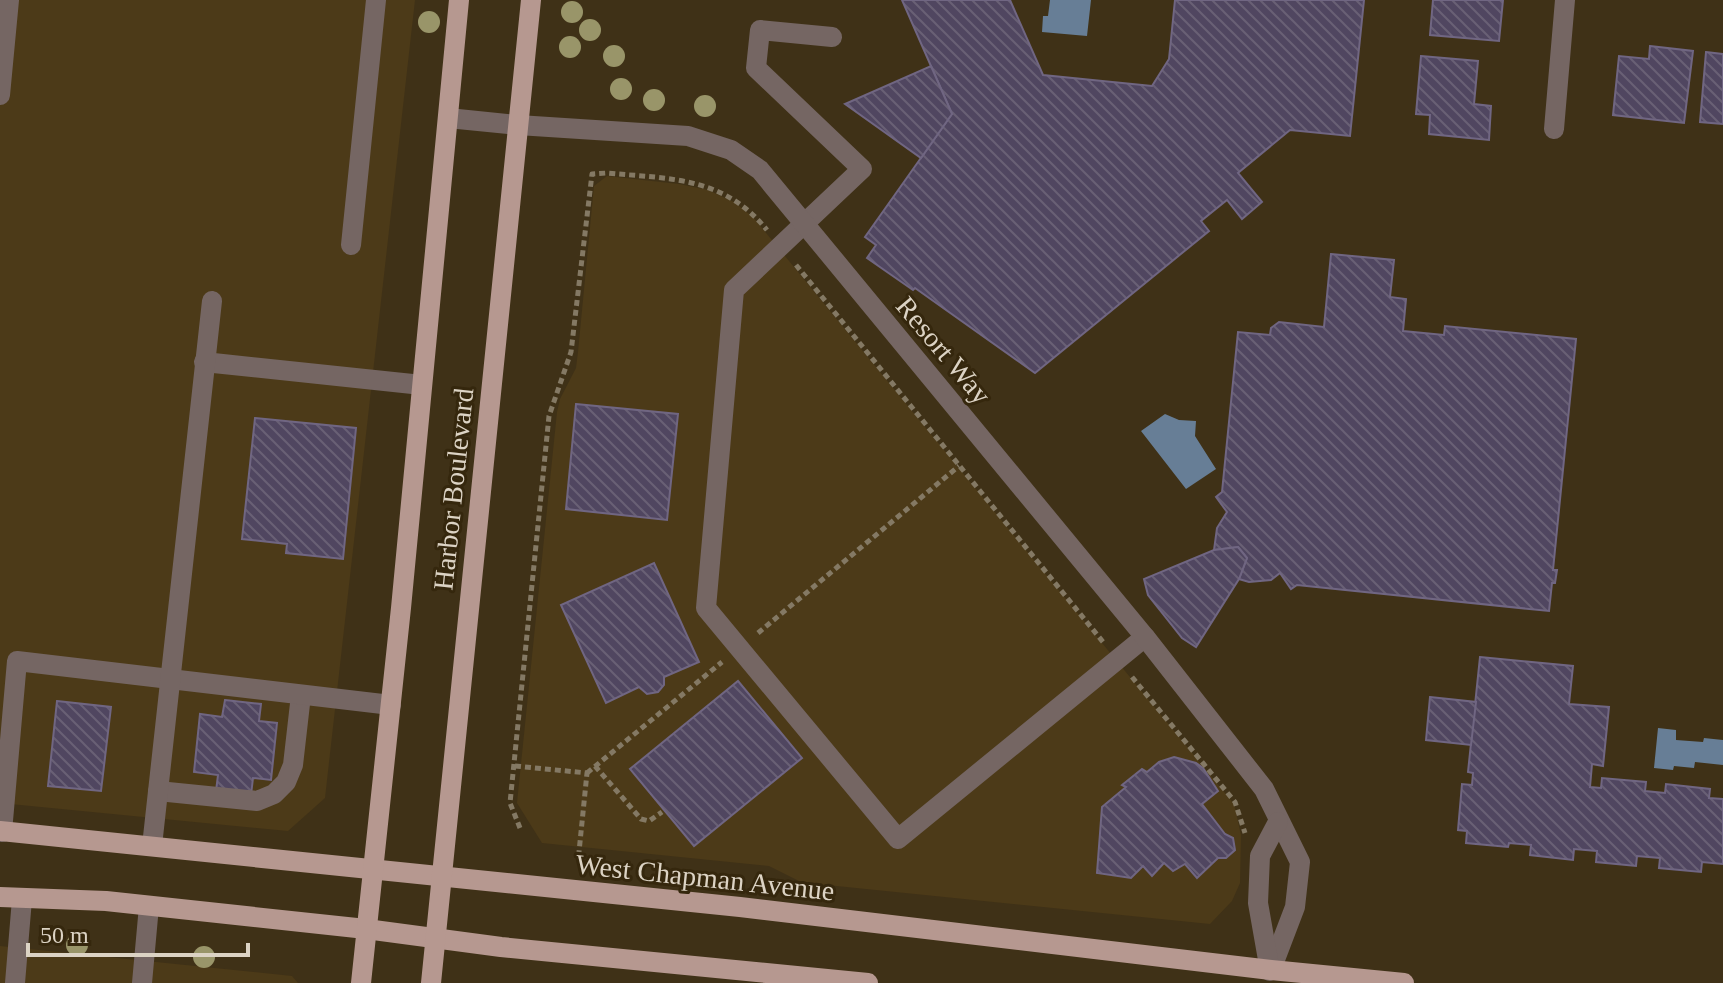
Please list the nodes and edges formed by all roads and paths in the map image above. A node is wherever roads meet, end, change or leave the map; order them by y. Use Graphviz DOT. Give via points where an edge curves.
graph roads {
  1 [pos="9,0"];
  2 [pos="376,0"];
  3 [pos="459,0"];
  4 [pos="531,0"];
  5 [pos="1565,0"];
  6 [pos="832,37"];
  7 [pos="0,95"];
  8 [pos="448,118"];
  9 [pos="518,125"];
  10 [pos="1554,129"];
  11 [pos="803,223"];
  12 [pos="351,245"];
  13 [pos="780,246"];
  14 [pos="212,301"];
  15 [pos="204,362"];
  16 [pos="422,385"];
  17 [pos="959,466"];
  18 [pos="1145,637"];
  19 [pos="739,648"];
  20 [pos="1117,660"];
  21 [pos="169,680"];
  22 [pos="301,695"];
  23 [pos="391,705"];
  24 [pos="515,766"];
  25 [pos="595,766"];
  26 [pos="587,773"];
  27 [pos="158,791"];
  28 [pos="662,812"];
  29 [pos="1278,822"];
  30 [pos="520,828"];
  31 [pos="1,832"];
  32 [pos="1245,837"];
  33 [pos="152,846"];
  34 [pos="579,852"];
  35 [pos="373,871"];
  36 [pos="442,877"];
  37 [pos="0,897"];
  38 [pos="22,899"];
  39 [pos="149,906"];
  40 [pos="366,929"];
  41 [pos="436,938"];
  42 [pos="1270,976"];
  43 [pos="15,983"];
  44 [pos="142,983"];
  45 [pos="361,983"];
  46 [pos="431,983"];
  47 [pos="868,983"];
  48 [pos="1404,983"];
  1 -- 7 [label="street"];
  2 -- 12 [label="street"];
  3 -- 8 [label="main road, Harbor Boulevard"];
  4 -- 9 [label="main road, Harbor Boulevard"];
  5 -- 10 [label="street"];
  6 -- 11 [label="street" via="760,30 756,68 862,169"];
  8 -- 9 [label="street, Resort Way"];
  8 -- 16 [label="main road, Harbor Boulevard"];
  9 -- 11 [label="street, Resort Way" via="703,140 731,150 760,170"];
  9 -- 36 [label="main road, Harbor Boulevard"];
  11 -- 13 [label="street"];
  11 -- 18 [label="street, Resort Way"];
  13 -- 17 [label="path"];
  13 -- 19 [label="street" via="734,290 731,313 706,608"];
  13 -- 24 [label="path" via="752,211 728,194 701,184 592,174 571,352 549,416"];
  14 -- 15 [label="street"];
  15 -- 16 [label="street"];
  15 -- 21 [label="street"];
  16 -- 23 [label="main road, Harbor Boulevard"];
  17 -- 19 [label="path"];
  17 -- 20 [label="path"];
  18 -- 20 [label="street"];
  18 -- 29 [label="street, Resort Way" via="1264,789"];
  19 -- 20 [label="street" via="898,839"];
  19 -- 25 [label="path"];
  20 -- 32 [label="path" via="1235,802"];
  21 -- 22 [label="street"];
  21 -- 27 [label="street"];
  21 -- 31 [label="street" via="17,661"];
  22 -- 23 [label="street"];
  22 -- 27 [label="street" via="293,765 274,794 257,801"];
  23 -- 35 [label="main road, Harbor Boulevard"];
  24 -- 26 [label="path"];
  24 -- 30 [label="path" via="510,803"];
  25 -- 26 [label="path"];
  25 -- 28 [label="path" via="641,819 649,821"];
  26 -- 34 [label="path"];
  27 -- 33 [label="street"];
  29 -- 42 [label="street" via="1260,856 1258,903"];
  29 -- 42 [label="street, Resort Way" via="1300,862 1295,907"];
  31 -- 33 [label="main road, West Chapman Avenue"];
  33 -- 35 [label="main road, West Chapman Avenue"];
  35 -- 36 [label="main road, West Chapman Avenue"];
  35 -- 40 [label="main road, Harbor Boulevard"];
  36 -- 41 [label="main road, Harbor Boulevard"];
  36 -- 42 [label="main road, West Chapman Avenue" via="740,907"];
  37 -- 38 [label="main road"];
  38 -- 39 [label="main road"];
  38 -- 43 [label="street"];
  39 -- 40 [label="main road"];
  39 -- 44 [label="street"];
  40 -- 41 [label="main road"];
  40 -- 45 [label="main road, Harbor Boulevard"];
  41 -- 46 [label="main road, Harbor Boulevard"];
  41 -- 47 [label="main road"];
  42 -- 48 [label="main road, West Chapman Avenue"];
}
